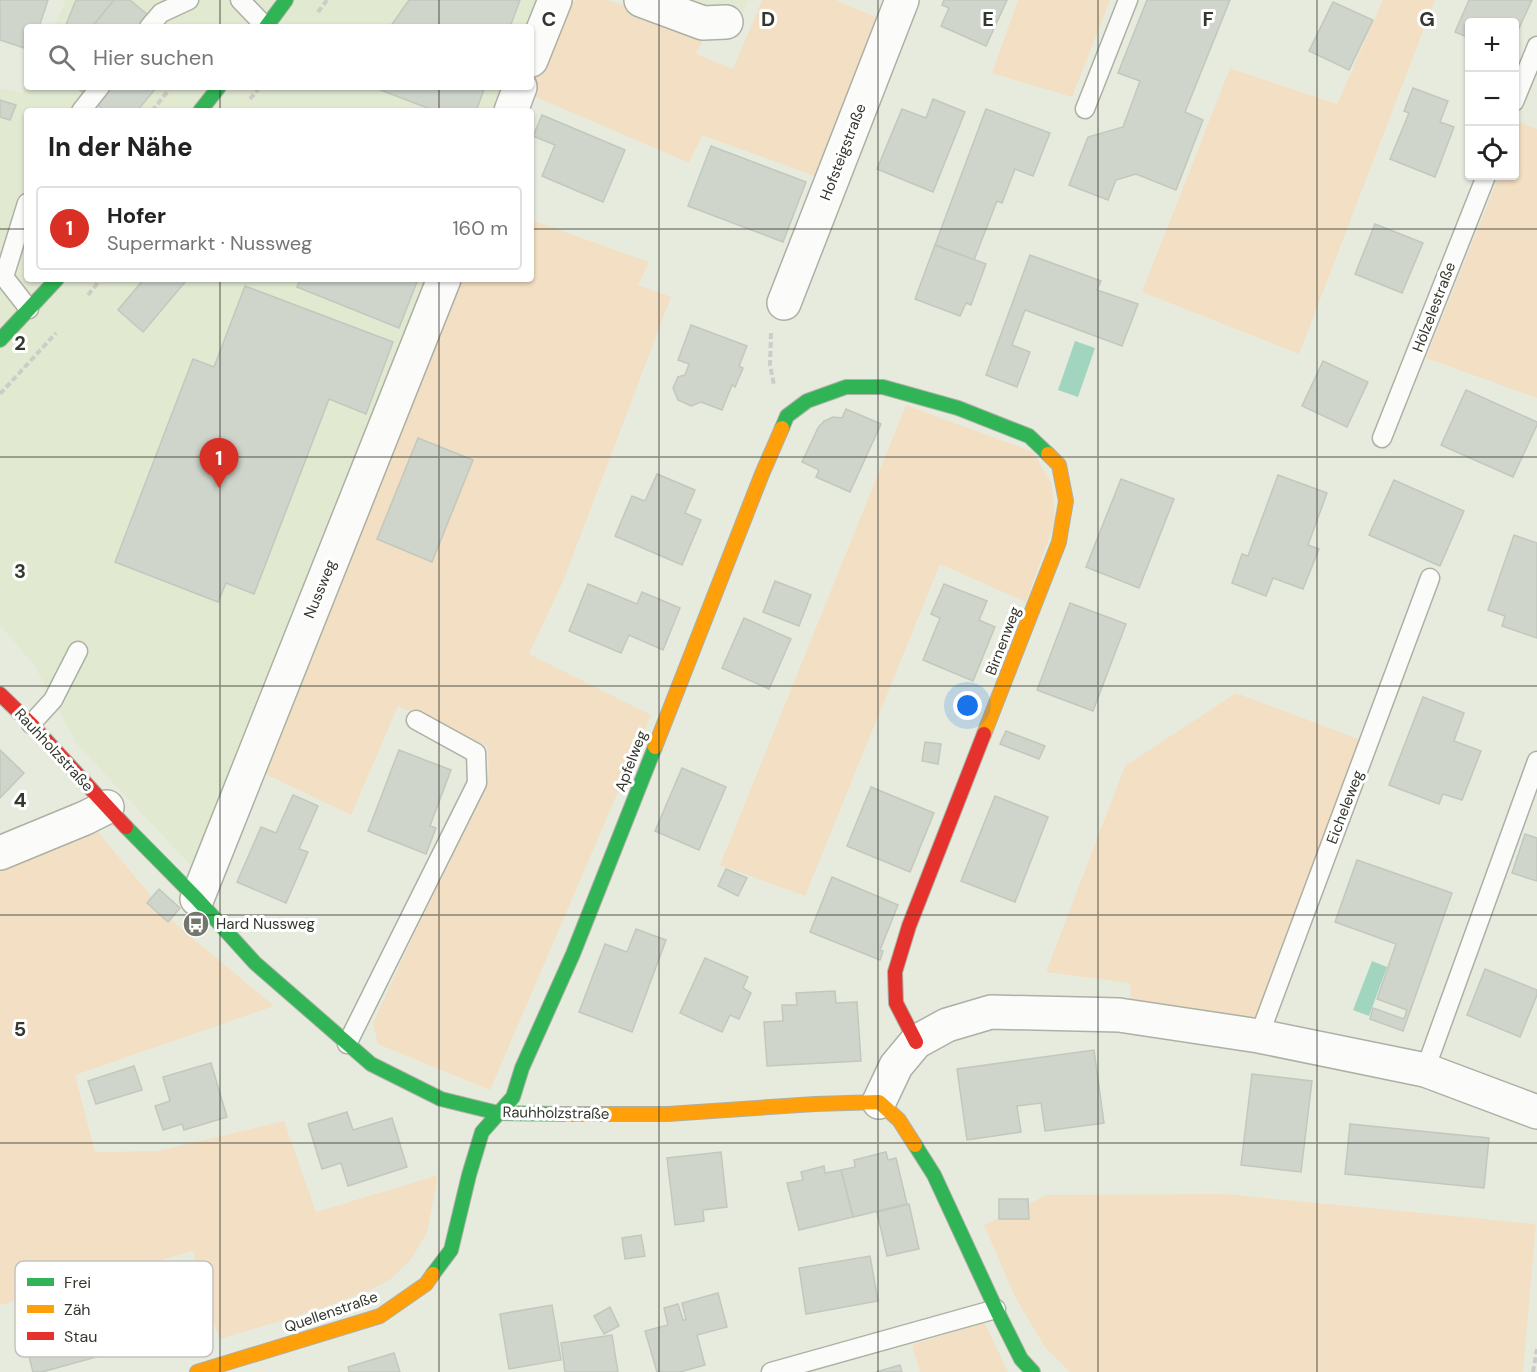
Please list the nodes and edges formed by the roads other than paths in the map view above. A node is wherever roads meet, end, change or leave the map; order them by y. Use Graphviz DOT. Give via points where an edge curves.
graph roads {
  1 [pos="189,0"];
  2 [pos="240,0"];
  3 [pos="286,0"];
  4 [pos="555,0"];
  5 [pos="641,0"];
  6 [pos="902,0"];
  7 [pos="1128,0"];
  8 [pos="726,22"];
  9 [pos="151,24"];
  10 [pos="263,24"];
  11 [pos="268,24"];
  12 [pos="1537,46"];
  13 [pos="534,52"];
  14 [pos="98,90"];
  15 [pos="217,90"];
  16 [pos="519,90"];
  17 [pos="1519,92"];
  18 [pos="83,108"];
  19 [pos="202,108"];
  20 [pos="512,108"];
  21 [pos="1085,109"];
  22 [pos="1484,180"];
  23 [pos="24,213"];
  24 [pos="54,282"];
  25 [pos="443,282"];
  26 [pos="784,303"];
  27 [pos="29,309"];
  28 [pos="0,340"];
  29 [pos="883,387"];
  30 [pos="1382,438"];
  31 [pos="1430,578"];
  32 [pos="78,651"];
  33 [pos="0,694"];
  34 [pos="416,720"];
  35 [pos="31,724"];
  36 [pos="1537,761"];
  37 [pos="107,807"];
  38 [pos="0,853"];
  39 [pos="197,899"];
  40 [pos="1259,1036"];
  41 [pos="916,1042"];
  42 [pos="347,1044"];
  43 [pos="1425,1070"];
  44 [pos="879,1102"];
  45 [pos="1537,1112"];
  46 [pos="498,1113"];
  47 [pos="996,1309"];
  48 [pos="197,1372"];
  49 [pos="771,1372"];
  50 [pos="1033,1372"];
  1 -- 9 [label="lane" via="161,12"];
  2 -- 10 [label="lane"];
  3 -- 11 [label="street"];
  4 -- 13 [label="street"];
  5 -- 8 [label="street" via="703,22"];
  6 -- 26 [label="street, Hofsteigstraße"];
  7 -- 21 [label="lane"];
  12 -- 17 [label="lane"];
  14 -- 18 [label="lane"];
  15 -- 19 [label="street"];
  16 -- 20 [label="street"];
  22 -- 30 [label="lane, Hölzelestraße"];
  23 -- 27 [label="lane" via="4,277"];
  24 -- 27 [label="street"];
  25 -- 39 [label="street, Nussweg"];
  27 -- 28 [label="street"];
  29 -- 41 [label="street, Birnenweg" via="958,408 1029,436 1059,465 1066,501 1059,542 895,972 896,1004"];
  29 -- 46 [label="street, Apfelweg" via="846,387 807,401 787,416 573,954 513,1097"];
  31 -- 40 [label="lane, Eicheleweg"];
  32 -- 35 [label="lane" via="53,700"];
  33 -- 35 [label="street, Rauhholzstraße"];
  34 -- 42 [label="lane" via="476,753 477,783"];
  35 -- 37 [label="street, Rauhholzstraße"];
  36 -- 43 [label="lane"];
  37 -- 38 [label="street, Rauhholzstraße"];
  37 -- 39 [label="street, Rauhholzstraße"];
  39 -- 42 [label="street, Rauhholzstraße" via="255,963"];
  40 -- 41 [label="street" via="1119,1015 991,1012 946,1025"];
  40 -- 43 [label="street"];
  41 -- 44 [label="street" via="896,1066"];
  42 -- 46 [label="street, Rauhholzstraße" via="371,1065 441,1099"];
  43 -- 45 [label="street"];
  44 -- 46 [label="street, Rauhholzstraße" via="668,1114"];
  44 -- 47 [label="street" via="899,1120 934,1175"];
  46 -- 48 [label="street, Quellenstraße" via="482,1132 450,1250 426,1284 380,1317"];
  47 -- 49 [label="lane"];
  47 -- 50 [label="street" via="1021,1359"];
}
